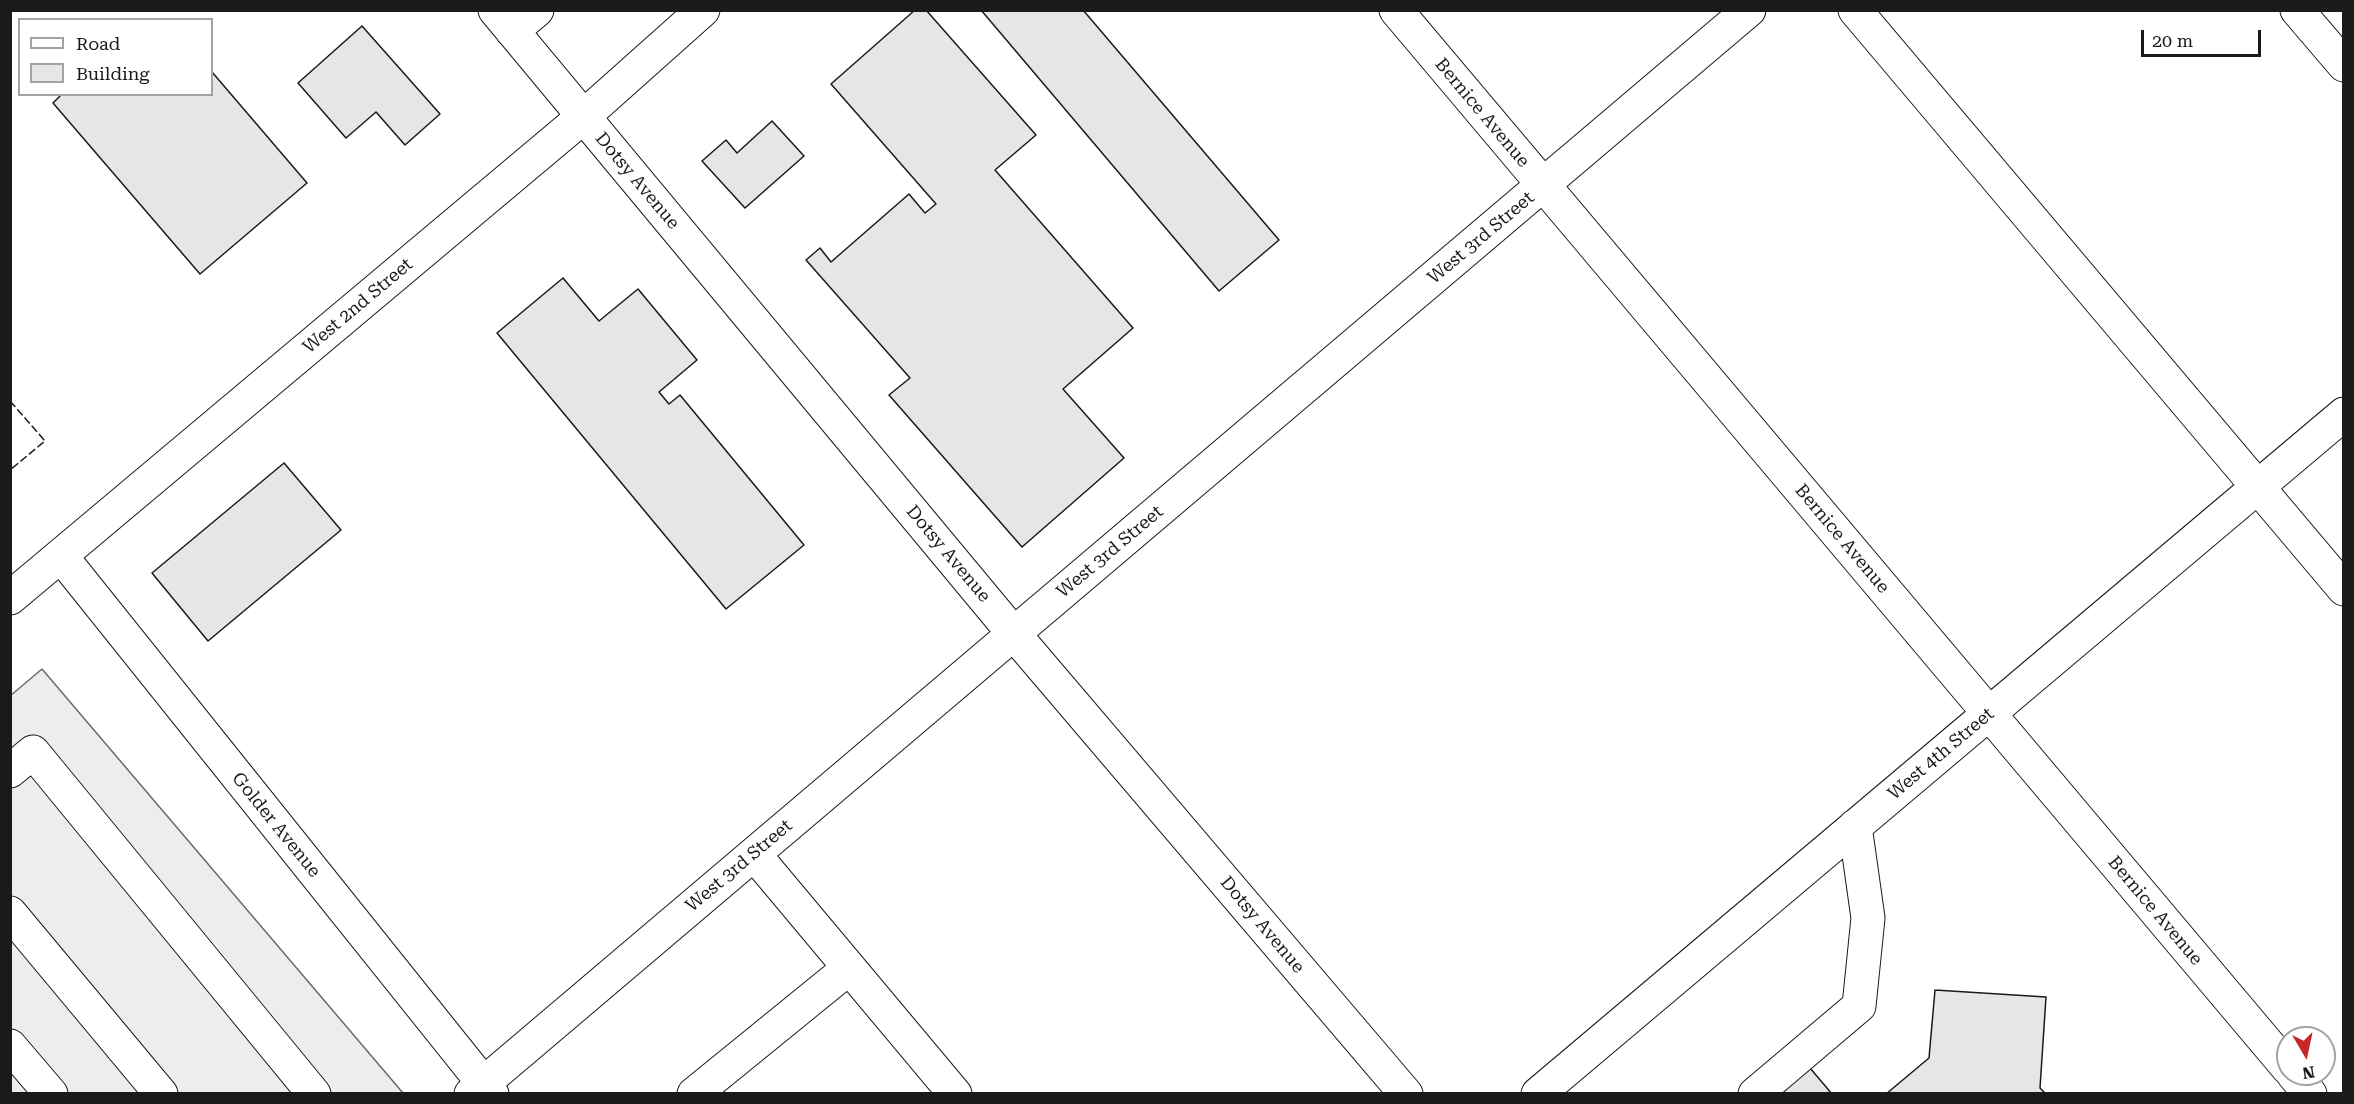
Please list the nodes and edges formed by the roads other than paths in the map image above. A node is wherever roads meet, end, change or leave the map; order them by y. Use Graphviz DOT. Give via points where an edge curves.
graph roads {
  1 [pos="537,10"];
  2 [pos="703,10"];
  3 [pos="1396,10"];
  4 [pos="1749,10"];
  5 [pos="1855,10"];
  6 [pos="2297,10"];
  7 [pos="503,21"];
  8 [pos="2343,65"];
  9 [pos="584,117"];
  10 [pos="1543,186"];
  11 [pos="2343,414"];
  12 [pos="2256,488"];
  13 [pos="61,556"];
  14 [pos="2343,589"];
  15 [pos="10,598"];
  16 [pos="1014,634"];
  17 [pos="1989,713"];
  18 [pos="10,771"];
  19 [pos="1855,826"];
  20 [pos="754,854"];
  21 [pos="10,913"];
  22 [pos="849,968"];
  23 [pos="10,1046"];
  24 [pos="2276,1054"];
  25 [pos="938,1088"];
  26 [pos="482,1090"];
  27 [pos="51,1094"];
  28 [pos="160,1094"];
  29 [pos="315,1094"];
  30 [pos="694,1094"];
  31 [pos="1406,1094"];
  32 [pos="1538,1094"];
  33 [pos="1755,1094"];
  1 -- 7 [label="street"];
  2 -- 9 [label="street, West 2nd Street"];
  3 -- 10 [label="street, Bernice Avenue"];
  4 -- 10 [label="street, West 3rd Street"];
  5 -- 12 [label="street"];
  6 -- 8 [label="street"];
  7 -- 9 [label="street, Dotsy Avenue"];
  9 -- 13 [label="street, West 2nd Street"];
  9 -- 16 [label="street, Dotsy Avenue"];
  10 -- 16 [label="street, West 3rd Street"];
  10 -- 17 [label="street, Bernice Avenue"];
  11 -- 12 [label="street, West 4th Street"];
  12 -- 14 [label="street"];
  12 -- 17 [label="street, West 4th Street"];
  13 -- 15 [label="street, West 2nd Street"];
  13 -- 26 [label="street, Golder Avenue"];
  16 -- 20 [label="street, West 3rd Street"];
  16 -- 31 [label="street, Dotsy Avenue"];
  17 -- 19 [label="street, West 4th Street"];
  17 -- 24 [label="street, Bernice Avenue"];
  18 -- 29 [label="street" via="33,752"];
  19 -- 32 [label="street, West 4th Street"];
  19 -- 33 [label="street" via="1868,918 1859,1006"];
  20 -- 22 [label="street"];
  20 -- 26 [label="street, West 3rd Street"];
  21 -- 28 [label="street"];
  22 -- 25 [label="street"];
  22 -- 30 [label="street"];
  23 -- 27 [label="street"];
}
